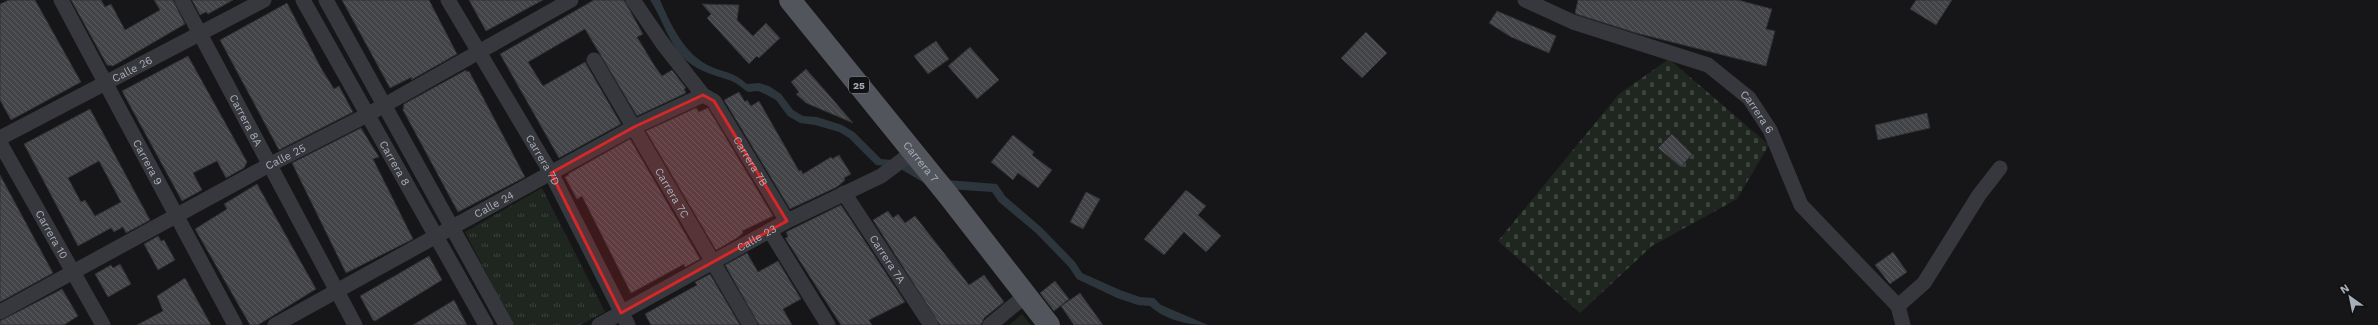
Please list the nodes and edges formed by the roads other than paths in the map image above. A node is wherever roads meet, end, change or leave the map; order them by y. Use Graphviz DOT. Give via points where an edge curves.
graph roads {
  1 [pos="61,0"];
  2 [pos="182,0"];
  3 [pos="264,0"];
  4 [pos="303,0"];
  5 [pos="326,0"];
  6 [pos="448,0"];
  7 [pos="571,0"];
  8 [pos="633,0"];
  9 [pos="790,0"];
  10 [pos="1525,0"];
  11 [pos="200,33"];
  12 [pos="477,51"];
  13 [pos="594,60"];
  14 [pos="105,84"];
  15 [pos="709,98"];
  16 [pos="384,105"];
  17 [pos="367,115"];
  18 [pos="634,128"];
  19 [pos="0,138"];
  20 [pos="0,144"];
  21 [pos="909,156"];
  22 [pos="269,165"];
  23 [pos="2000,168"];
  24 [pos="551,173"];
  25 [pos="844,194"];
  26 [pos="178,216"];
  27 [pos="787,221"];
  28 [pos="454,227"];
  29 [pos="770,231"];
  30 [pos="438,236"];
  31 [pos="713,263"];
  32 [pos="74,271"];
  33 [pos="336,292"];
  34 [pos="1025,296"];
  35 [pos="1898,306"];
  36 [pos="0,312"];
  37 [pos="625,319"];
  38 [pos="103,325"];
  39 [pos="235,325"];
  40 [pos="275,325"];
  41 [pos="355,325"];
  42 [pos="486,325"];
  43 [pos="506,325"];
  44 [pos="599,325"];
  45 [pos="750,325"];
  46 [pos="828,325"];
  47 [pos="931,325"];
  48 [pos="990,325"];
  49 [pos="1049,325"];
  50 [pos="1903,325"];
  1 -- 14 [label="street, Carrera 9"];
  2 -- 11 [label="street, Carrera 8A"];
  3 -- 11 [label="street, Calle 26"];
  4 -- 17 [label="street, Carrera 8"];
  5 -- 16 [label="street, Carrera 8"];
  6 -- 12 [label="street, Carrera 7D"];
  7 -- 12 [label="street, Calle 25"];
  8 -- 15 [label="street, Carrera 7B" via="663,44"];
  9 -- 21 [label="main road, Carrera 7 / 25"];
  10 -- 35 [label="street, Carrera 6" via="1573,22 1708,65 1749,98 1770,130 1801,204"];
  11 -- 14 [label="street, Calle 26"];
  11 -- 22 [label="street, Carrera 8A"];
  12 -- 16 [label="street, Calle 25"];
  12 -- 24 [label="street, Carrera 7D"];
  13 -- 18 [label="street, Carrera 7C"];
  14 -- 19 [label="street, Calle 26"];
  14 -- 26 [label="street, Carrera 9"];
  15 -- 18 [label="street, Calle 24"];
  15 -- 27 [label="street, Carrera 7B"];
  16 -- 17 [label="street, Calle 25"];
  16 -- 28 [label="street, Carrera 8"];
  17 -- 22 [label="street, Calle 25"];
  17 -- 30 [label="street, Carrera 8"];
  18 -- 24 [label="street, Calle 24"];
  18 -- 31 [label="street, Carrera 7C"];
  20 -- 32 [label="street, Carrera 10"];
  21 -- 25 [label="street, Calle 23" via="881,176"];
  21 -- 34 [label="main road, Carrera 7 / 25" via="929,171"];
  22 -- 26 [label="street, Calle 25"];
  22 -- 33 [label="street, Carrera 8A"];
  23 -- 35 [label="street" via="1979,195 1924,283"];
  24 -- 28 [label="street, Calle 24"];
  24 -- 37 [label="street, Carrera 7D"];
  25 -- 27 [label="street, Calle 23"];
  25 -- 47 [label="street, Carrera 7A"];
  26 -- 32 [label="street, Calle 25"];
  26 -- 39 [label="street, Carrera 9"];
  27 -- 29 [label="street, Calle 23"];
  28 -- 30 [label="street, Calle 24"];
  28 -- 43 [label="street, Carrera 8"];
  29 -- 31 [label="street, Calle 23"];
  29 -- 46 [label="street"];
  30 -- 33 [label="street, Calle 24"];
  30 -- 42 [label="street, Carrera 8"];
  31 -- 37 [label="street, Calle 23"];
  31 -- 45 [label="street, Carrera 7C"];
  32 -- 36 [label="street, Calle 25"];
  32 -- 38 [label="street, Carrera 10"];
  33 -- 40 [label="street, Calle 24"];
  33 -- 41 [label="street, Carrera 8A"];
  34 -- 48 [label="street"];
  34 -- 49 [label="main road, Carrera 7 / 25"];
  35 -- 50 [label="street, Carrera 6"];
  37 -- 44 [label="street, Calle 23"];
}
